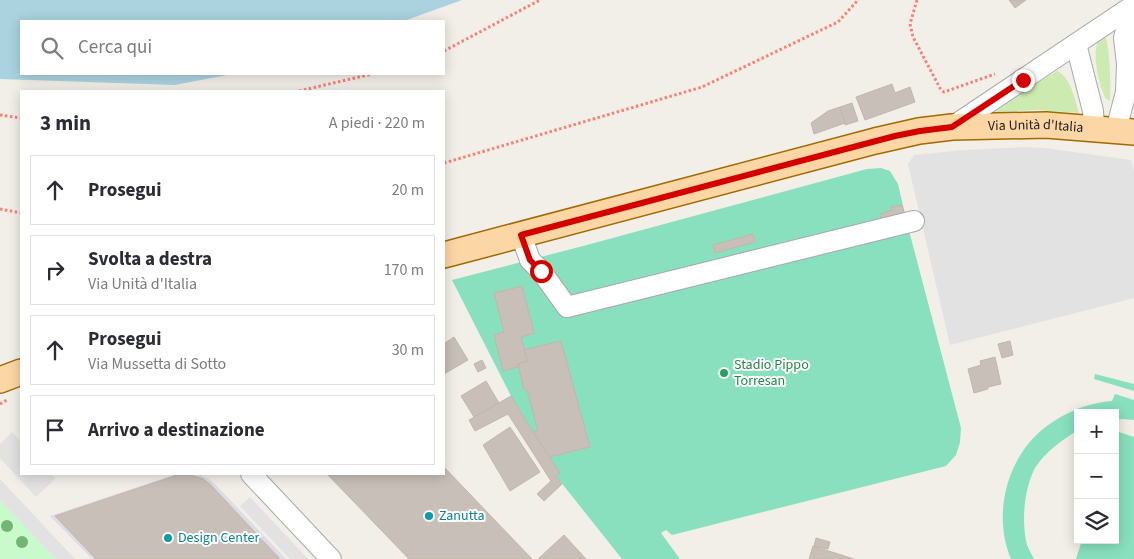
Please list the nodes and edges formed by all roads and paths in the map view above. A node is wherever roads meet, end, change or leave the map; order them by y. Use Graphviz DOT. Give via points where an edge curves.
graph roads {
  1 [pos="540,0"];
  2 [pos="858,0"];
  3 [pos="917,0"];
  4 [pos="1133,5"];
  5 [pos="1076,44"];
  6 [pos="445,50"];
  7 [pos="1130,70"];
  8 [pos="999,73"];
  9 [pos="368,75"];
  10 [pos="303,90"];
  11 [pos="0,115"];
  12 [pos="20,118"];
  13 [pos="952,127"];
  14 [pos="1115,130"];
  15 [pos="445,163"];
  16 [pos="0,209"];
  17 [pos="20,213"];
  18 [pos="914,222"];
  19 [pos="521,235"];
  20 [pos="445,255"];
  21 [pos="20,372"];
  22 [pos="0,380"];
  23 [pos="252,475"];
  24 [pos="330,559"];
  1 -- 6 [label="path"];
  2 -- 15 [label="path" via="838,22 702,87"];
  3 -- 8 [label="path" via="910,24 913,37 941,90 944,92"];
  4 -- 5 [label="street"];
  4 -- 7 [label="street" via="1124,38"];
  5 -- 13 [label="street"];
  5 -- 14 [label="street" via="1093,111"];
  7 -- 14 [label="street"];
  9 -- 10 [label="path"];
  11 -- 12 [label="path"];
  13 -- 14 [label="main road, Via Unità d'Italia" via="1036,125"];
  13 -- 19 [label="main road, Via Unità d'Italia" via="895,136"];
  16 -- 17 [label="path"];
  18 -- 19 [label="street" via="567,307 530,260"];
  19 -- 20 [label="main road, Via Unità d'Italia"];
  21 -- 22 [label="main road"];
  23 -- 24 [label="street"];
}
